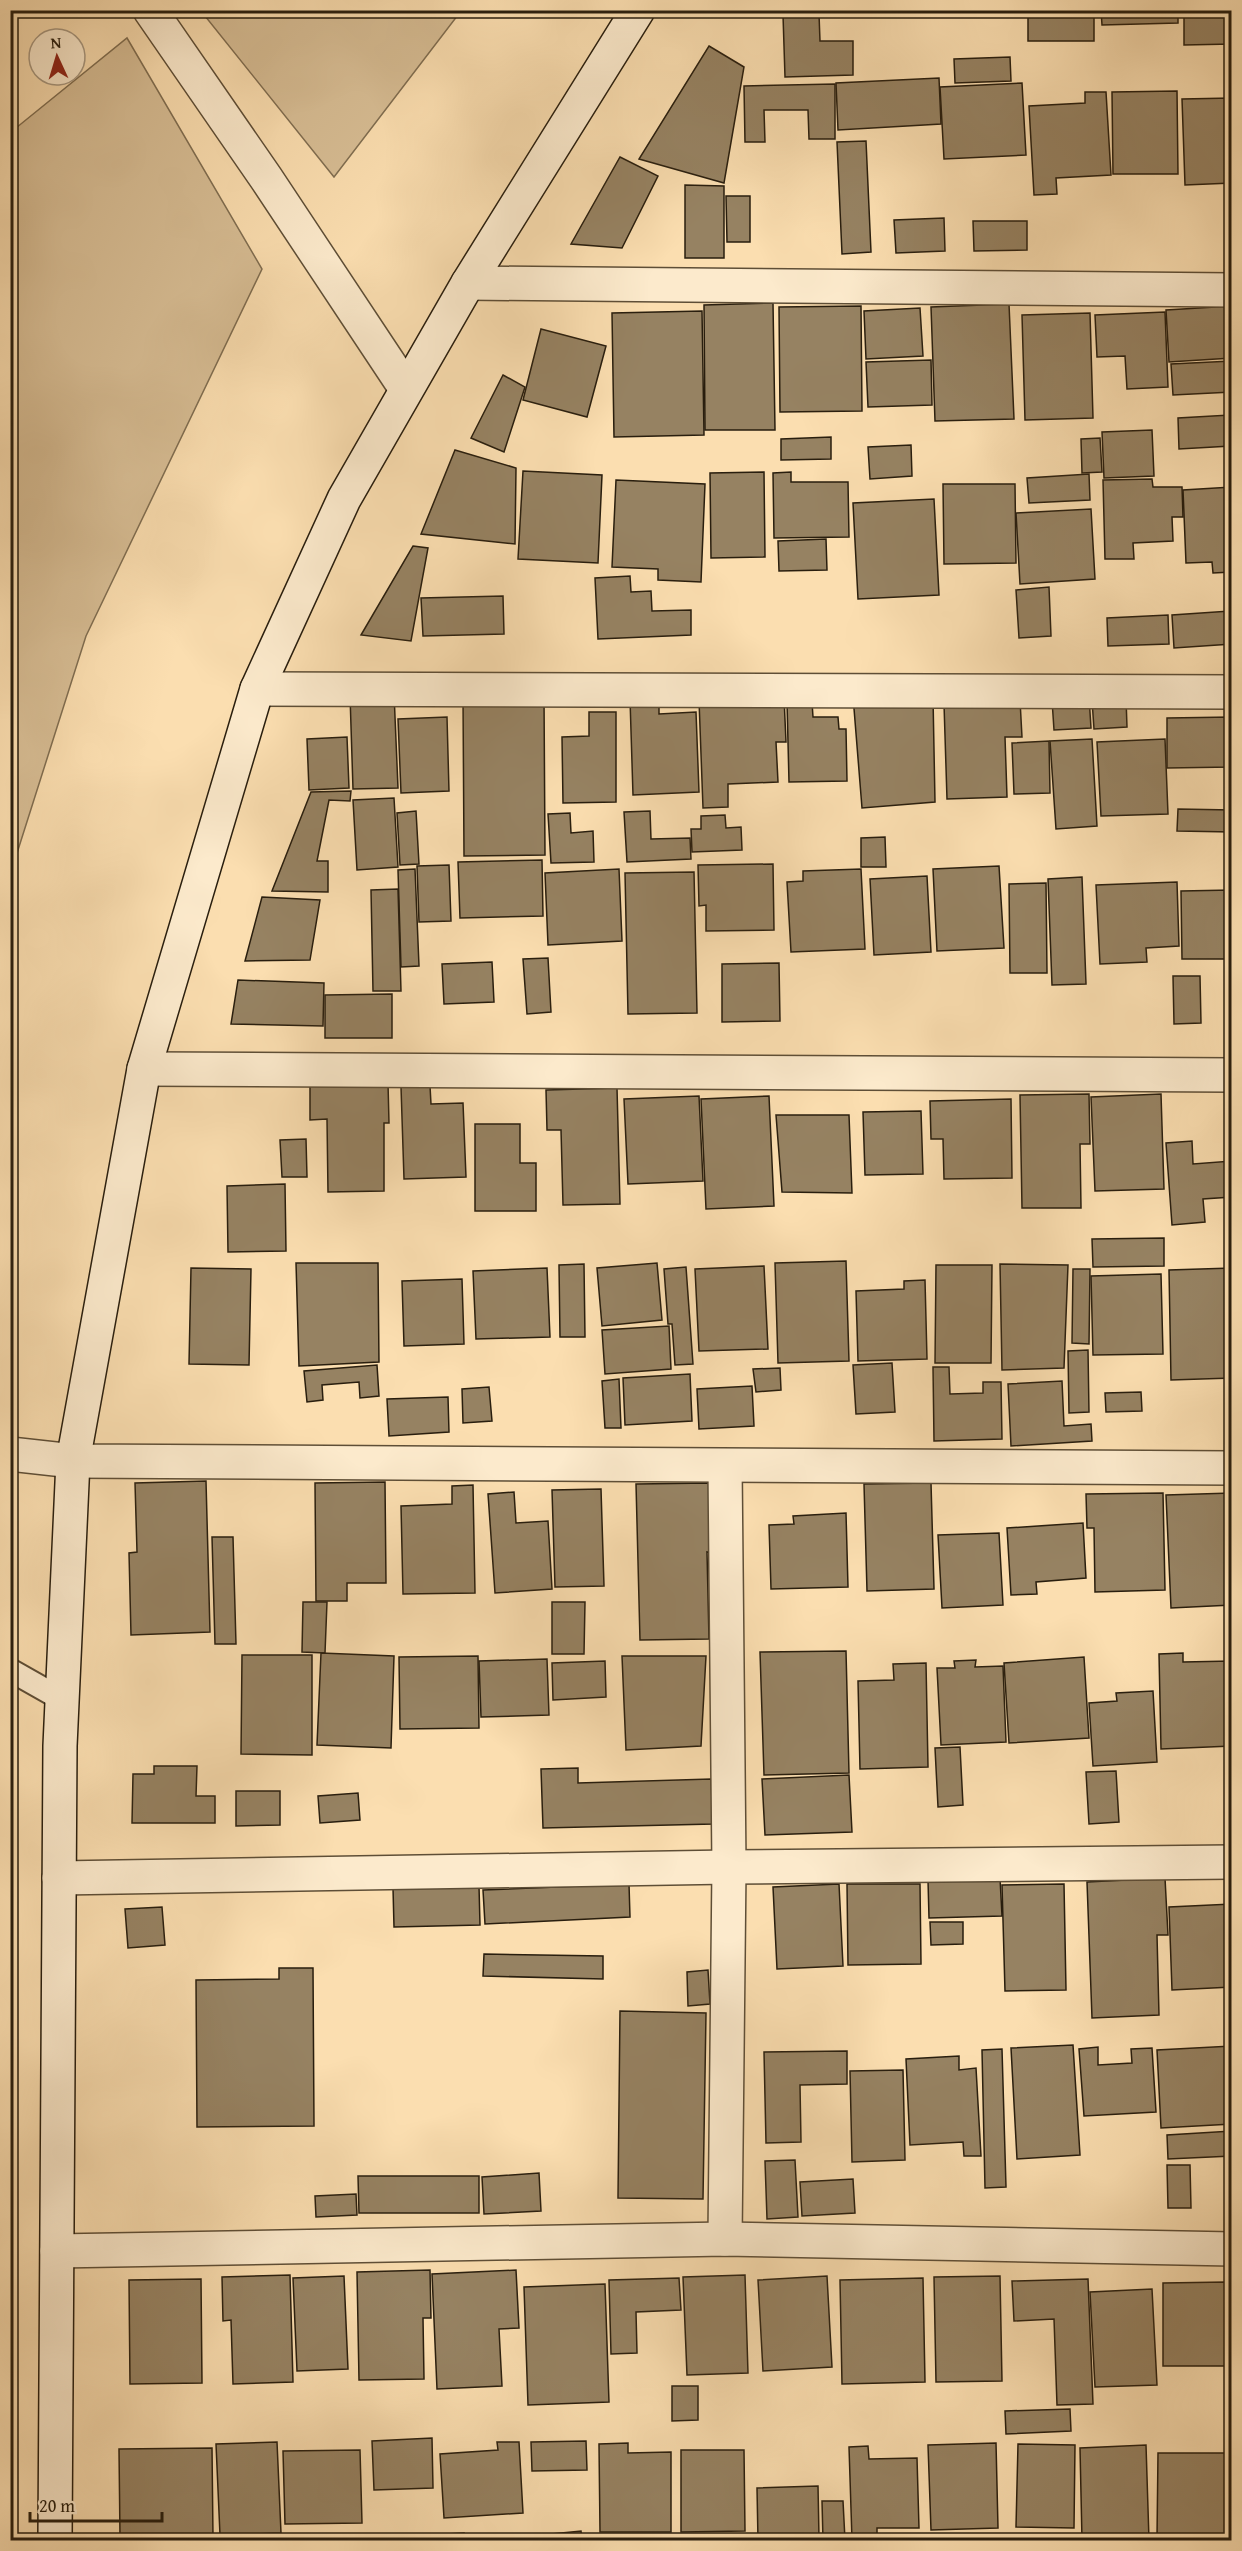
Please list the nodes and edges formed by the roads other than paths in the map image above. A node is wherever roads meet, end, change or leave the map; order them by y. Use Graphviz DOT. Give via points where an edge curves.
graph roads {
  1 [pos="150,10"];
  2 [pos="639,10"];
  3 [pos="468,283"];
  4 [pos="1232,290"];
  5 [pos="406,389"];
  6 [pos="257,689"];
  7 [pos="1232,692"];
  8 [pos="144,1069"];
  9 [pos="1232,1076"];
  10 [pos="10,1454"];
  11 [pos="73,1461"];
  12 [pos="725,1466"];
  13 [pos="1232,1468"];
  14 [pos="10,1670"];
  15 [pos="63,1700"];
  16 [pos="1232,1862"];
  17 [pos="729,1867"];
  18 [pos="59,1878"];
  19 [pos="725,2239"];
  20 [pos="1232,2249"];
  21 [pos="57,2251"];
  22 [pos="55,2541"];
  1 -- 5 [label="street"];
  2 -- 3 [label="street"];
  3 -- 4 [label="street"];
  3 -- 5 [label="street"];
  5 -- 6 [label="street" via="344,499"];
  6 -- 7 [label="street"];
  6 -- 8 [label="street"];
  8 -- 9 [label="street"];
  8 -- 11 [label="street"];
  10 -- 11 [label="street"];
  11 -- 12 [label="street"];
  11 -- 15 [label="street"];
  12 -- 13 [label="street"];
  12 -- 17 [label="street"];
  14 -- 15 [label="lane"];
  15 -- 18 [label="street"];
  16 -- 17 [label="street"];
  17 -- 18 [label="street"];
  17 -- 19 [label="street"];
  18 -- 21 [label="street"];
  19 -- 20 [label="street"];
  19 -- 21 [label="street"];
  21 -- 22 [label="street"];
}
